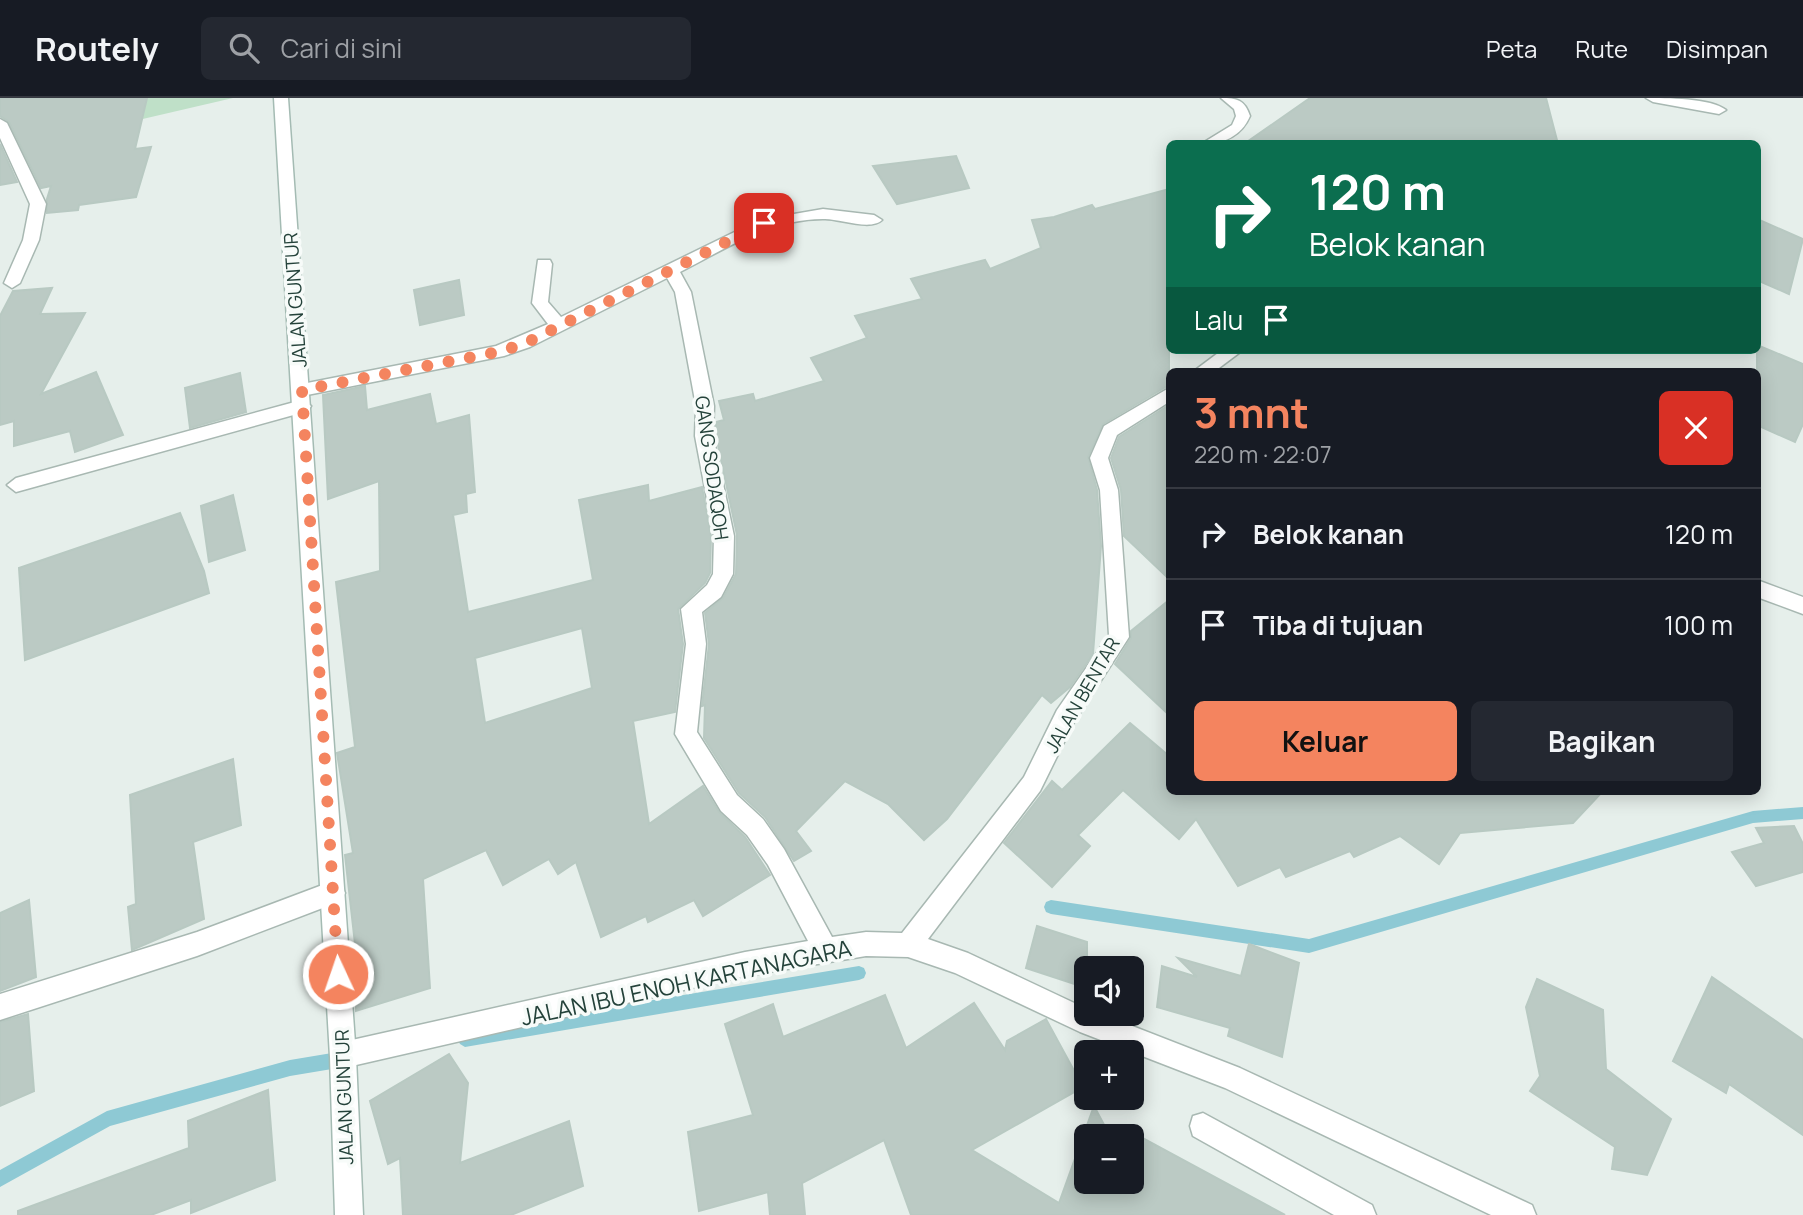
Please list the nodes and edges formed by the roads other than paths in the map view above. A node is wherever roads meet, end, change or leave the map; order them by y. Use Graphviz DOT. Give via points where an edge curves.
graph roads {
  1 [pos="281,98"];
  2 [pos="1228,98"];
  3 [pos="1653,98"];
  4 [pos="1719,110"];
  5 [pos="0,123"];
  6 [pos="1215,140"];
  7 [pos="874,220"];
  8 [pos="544,264"];
  9 [pos="670,269"];
  10 [pos="12,283"];
  11 [pos="558,325"];
  12 [pos="1228,354"];
  13 [pos="1207,368"];
  14 [pos="1166,396"];
  15 [pos="302,398"];
  16 [pos="16,485"];
  17 [pos="1761,589"];
  18 [pos="1803,606"];
  19 [pos="332,893"];
  20 [pos="908,946"];
  21 [pos="825,949"];
  22 [pos="0,1007"];
  23 [pos="343,1056"];
  24 [pos="1203,1126"];
  25 [pos="349,1215"];
  26 [pos="1362,1215"];
  27 [pos="1521,1215"];
  1 -- 15 [label="street, JALAN GUNTUR"];
  2 -- 6 [label="street" via="1243,116 1238,127"];
  3 -- 4 [label="street"];
  5 -- 10 [label="street" via="38,204 31,240"];
  7 -- 9 [label="street" via="823,214 772,221"];
  8 -- 11 [label="street" via="540,303"];
  9 -- 11 [label="street"];
  9 -- 21 [label="street, GANG SODAQOH" via="683,292 724,536 723,574 714,591 691,609 696,644 686,734 729,803 755,827 776,857"];
  11 -- 15 [label="street" via="498,352"];
  12 -- 13 [label="street"];
  14 -- 20 [label="street, JALAN BENTAR" via="1110,431 1099,458 1109,490 1119,637 1065,718 1032,784"];
  15 -- 16 [label="street"];
  15 -- 19 [label="street, JALAN GUNTUR"];
  17 -- 18 [label="street"];
  19 -- 22 [label="street" via="205,941"];
  19 -- 23 [label="street, JALAN GUNTUR"];
  20 -- 21 [label="street, JALAN IBU ENOH KARTANAGARA" via="866,944"];
  20 -- 27 [label="street, JALAN IBU ENOH KARTANAGARA" via="960,962 1080,1020 1231,1077"];
  21 -- 23 [label="street, JALAN IBU ENOH KARTANAGARA" via="631,988"];
  23 -- 25 [label="street, JALAN GUNTUR"];
  24 -- 26 [label="street"];
}
